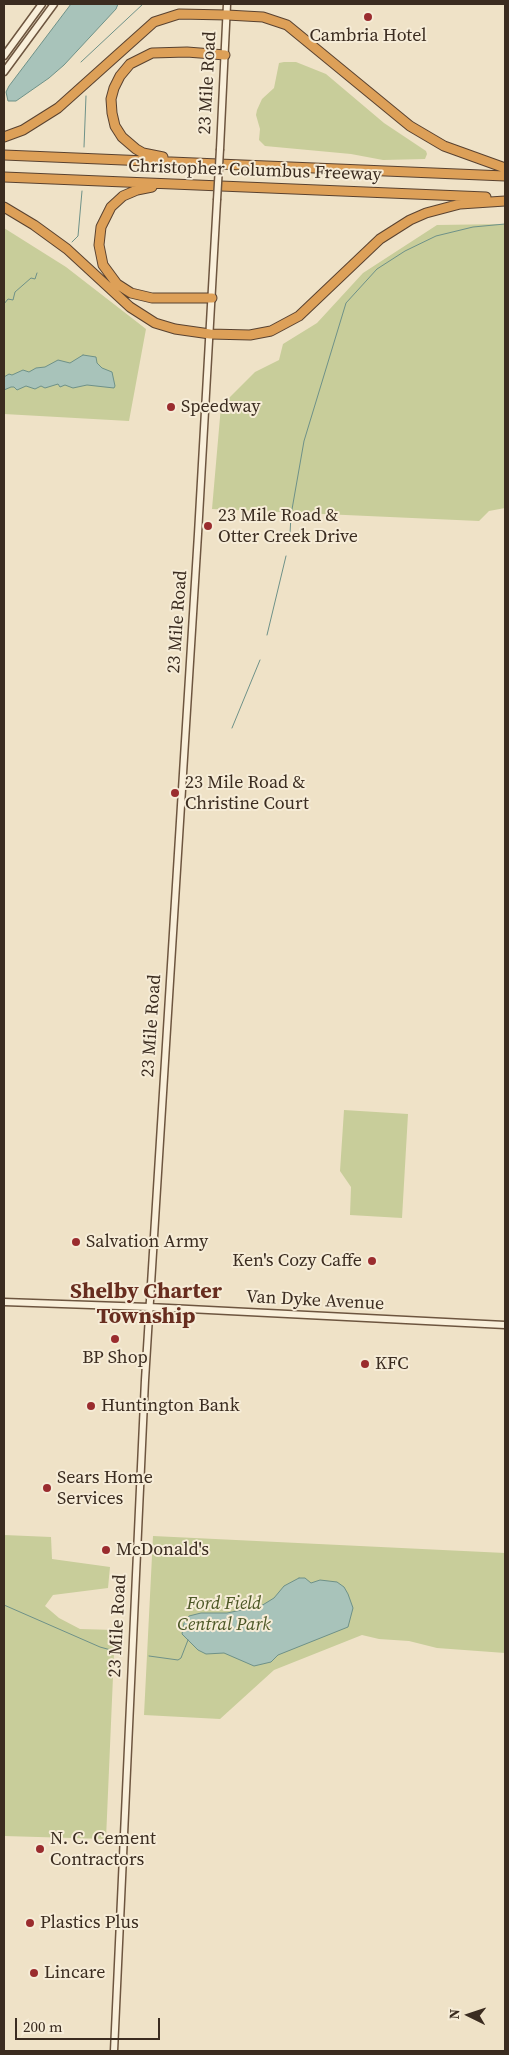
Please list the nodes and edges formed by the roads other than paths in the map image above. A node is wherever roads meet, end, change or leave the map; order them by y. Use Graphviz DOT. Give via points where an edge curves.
graph roads {
  1 [pos="42,4"];
  2 [pos="54,4"];
  3 [pos="227,4"];
  4 [pos="227,14"];
  5 [pos="225,55"];
  6 [pos="4,56"];
  7 [pos="4,72"];
  8 [pos="4,137"];
  9 [pos="4,155"];
  10 [pos="205,163"];
  11 [pos="505,168"];
  12 [pos="4,176"];
  13 [pos="505,176"];
  14 [pos="183,185"];
  15 [pos="505,200"];
  16 [pos="4,208"];
  17 [pos="212,298"];
  18 [pos="210,334"];
  19 [pos="4,1302"];
  20 [pos="149,1307"];
  21 [pos="505,1324"];
  22 [pos="114,2051"];
  1 -- 6 [label="main road"];
  2 -- 7 [label="main road"];
  3 -- 4 [label="main road, 23 Mile Road"];
  4 -- 5 [label="main road, 23 Mile Road"];
  4 -- 8 [label="highway" via="179,14 154,22 58,108 23,130"];
  4 -- 11 [label="highway" via="263,17 287,25 410,126 444,146"];
  5 -- 10 [label="highway" via="159,52 144,55 124,70 112,94 115,126 132,146 154,156"];
  5 -- 17 [label="main road, 23 Mile Road, bridge"];
  9 -- 10 [label="highway, Christopher Columbus Freeway"];
  10 -- 13 [label="highway, Christopher Columbus Freeway"];
  12 -- 14 [label="highway, Christopher Columbus Freeway"];
  14 -- 15 [label="highway, Christopher Columbus Freeway"];
  14 -- 17 [label="highway" via="137,190 123,196 111,207 101,227 99,245 103,265 116,284 130,293 152,298"];
  15 -- 18 [label="highway" via="442,208 398,227 366,251 299,316 270,331 250,335"];
  16 -- 18 [label="highway" via="67,249 130,307 148,319 164,326"];
  17 -- 18 [label="main road, 23 Mile Road"];
  18 -- 20 [label="main road, 23 Mile Road"];
  19 -- 20 [label="main road, Van Dyke Avenue"];
  20 -- 21 [label="main road, Van Dyke Avenue"];
  20 -- 22 [label="main road, 23 Mile Road"];
}
